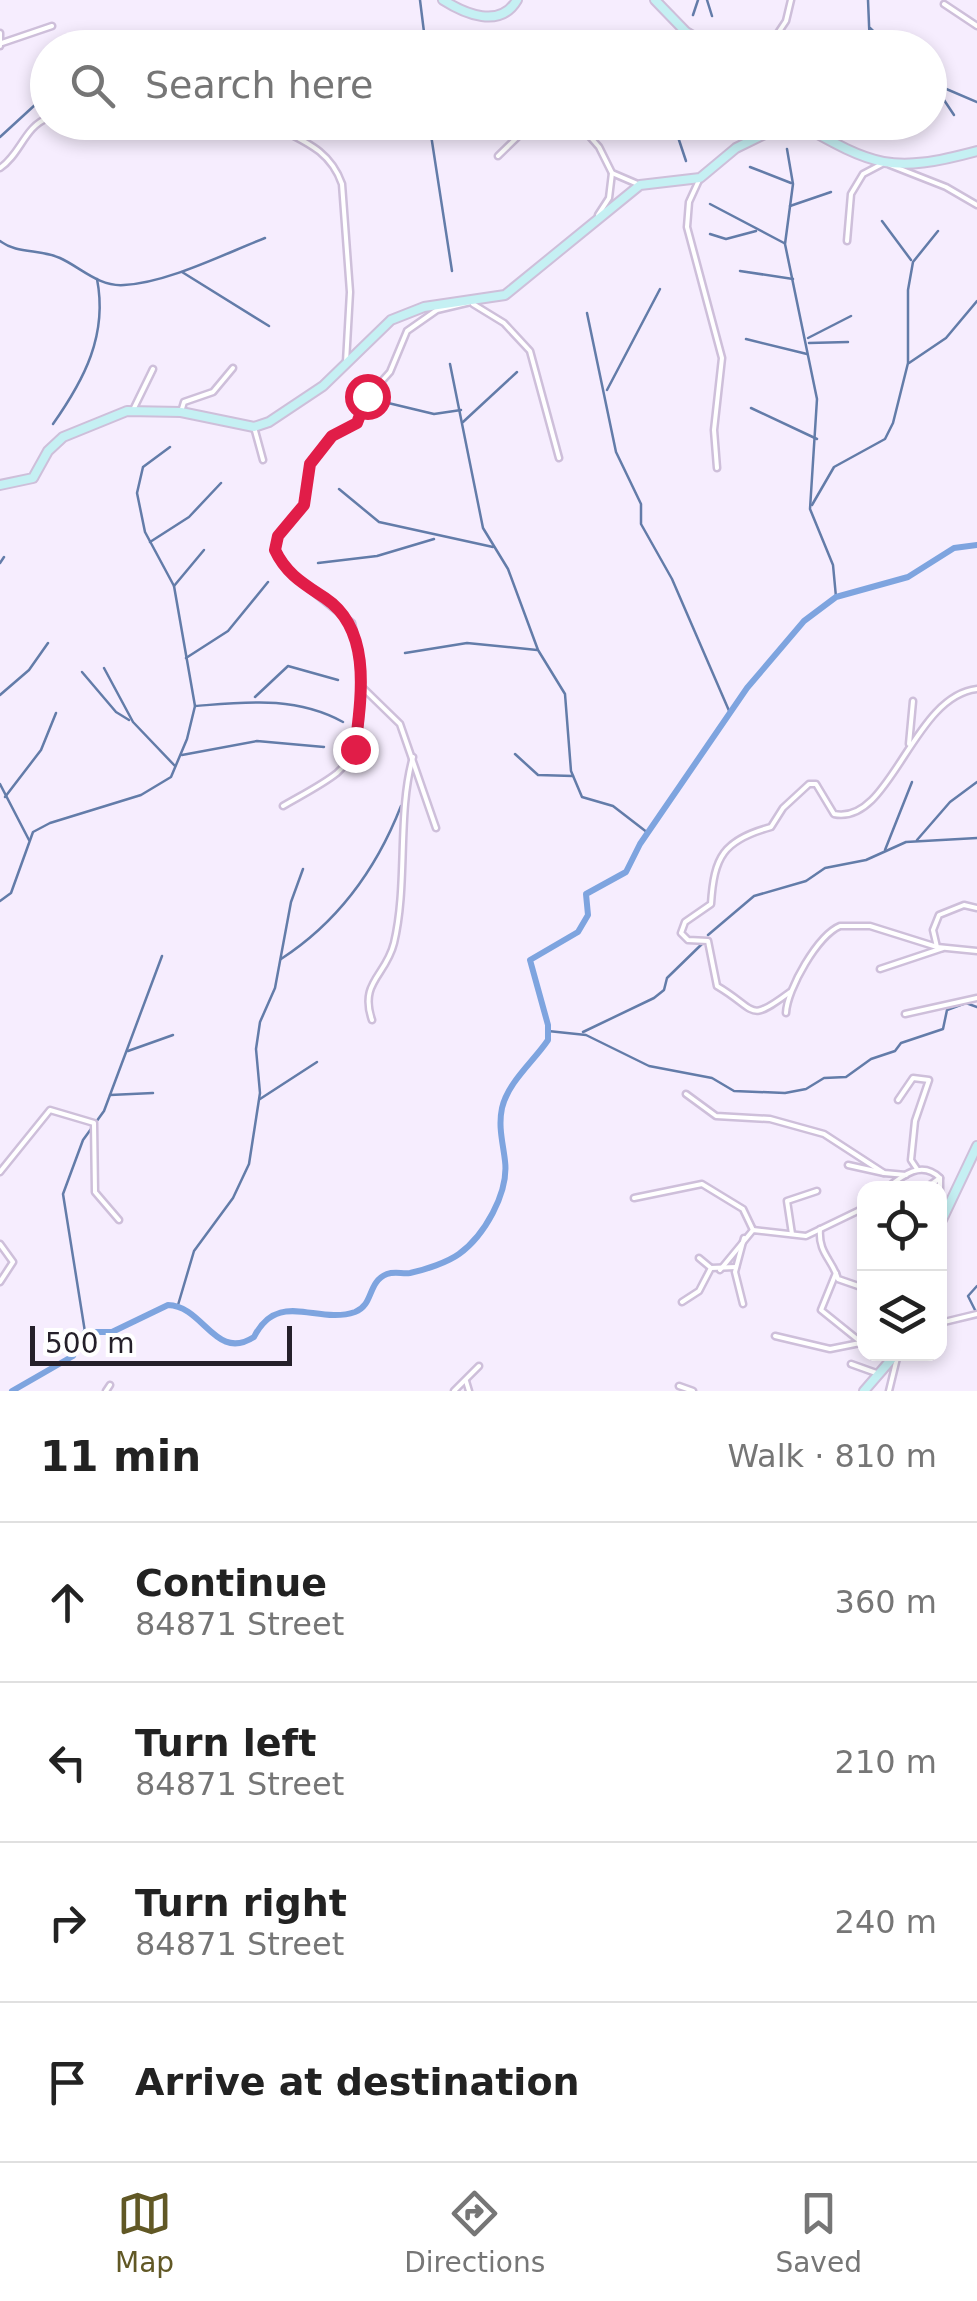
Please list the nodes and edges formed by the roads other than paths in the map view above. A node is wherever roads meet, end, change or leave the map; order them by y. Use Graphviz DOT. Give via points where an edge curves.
graph roads {
  1 [pos="443,0"];
  2 [pos="517,0"];
  3 [pos="655,0"];
  4 [pos="791,0"];
  5 [pos="944,4"];
  6 [pos="52,26"];
  7 [pos="977,26"];
  8 [pos="41,30"];
  9 [pos="684,30"];
  10 [pos="780,30"];
  11 [pos="0,33"];
  12 [pos="30,34"];
  13 [pos="1,44"];
  14 [pos="30,131"];
  15 [pos="307,140"];
  16 [pos="514,140"];
  17 [pos="593,140"];
  18 [pos="754,140"];
  19 [pos="832,140"];
  20 [pos="977,151"];
  21 [pos="498,156"];
  22 [pos="886,165"];
  23 [pos="0,168"];
  24 [pos="612,174"];
  25 [pos="700,178"];
  26 [pos="640,185"];
  27 [pos="977,206"];
  28 [pos="591,228"];
  29 [pos="848,241"];
  30 [pos="474,303"];
  31 [pos="345,367"];
  32 [pos="234,368"];
  33 [pos="153,370"];
  34 [pos="133,410"];
  35 [pos="181,412"];
  36 [pos="254,427"];
  37 [pos="558,458"];
  38 [pos="263,460"];
  39 [pos="717,468"];
  40 [pos="0,485"];
  41 [pos="361,686"];
  42 [pos="977,689"];
  43 [pos="913,701"];
  44 [pos="909,744"];
  45 [pos="413,757"];
  46 [pos="283,806"];
  47 [pos="436,828"];
  48 [pos="977,908"];
  49 [pos="940,948"];
  50 [pos="977,951"];
  51 [pos="880,969"];
  52 [pos="790,992"];
  53 [pos="977,998"];
  54 [pos="786,1013"];
  55 [pos="905,1014"];
  56 [pos="372,1020"];
  57 [pos="686,1094"];
  58 [pos="898,1100"];
  59 [pos="977,1146"];
  60 [pos="848,1165"];
  61 [pos="917,1169"];
  62 [pos="0,1172"];
  63 [pos="884,1172"];
  64 [pos="906,1175"];
  65 [pos="938,1175"];
  66 [pos="897,1181"];
  67 [pos="932,1181"];
  68 [pos="938,1181"];
  69 [pos="818,1191"];
  70 [pos="634,1198"];
  71 [pos="947,1209"];
  72 [pos="857,1211"];
  73 [pos="119,1220"];
  74 [pos="820,1228"];
  75 [pos="753,1230"];
  76 [pos="792,1234"];
  77 [pos="744,1238"];
  78 [pos="0,1244"];
  79 [pos="698,1258"];
  80 [pos="736,1267"];
  81 [pos="710,1268"];
  82 [pos="720,1270"];
  83 [pos="836,1274"];
  84 [pos="0,1282"];
  85 [pos="857,1287"];
  86 [pos="682,1302"];
  87 [pos="743,1304"];
  88 [pos="977,1314"];
  89 [pos="947,1320"];
  90 [pos="775,1336"];
  91 [pos="857,1338"];
  92 [pos="857,1344"];
  93 [pos="891,1361"];
  94 [pos="895,1361"];
  95 [pos="851,1364"];
  96 [pos="479,1366"];
  97 [pos="880,1374"];
  98 [pos="466,1381"];
  99 [pos="110,1385"];
  100 [pos="679,1386"];
  101 [pos="106,1391"];
  102 [pos="454,1391"];
  103 [pos="469,1391"];
  104 [pos="694,1391"];
  105 [pos="864,1391"];
  106 [pos="889,1391"];
  1 -- 2 [label="street" via="489,17 508,12"];
  3 -- 9 [label="street"];
  4 -- 10 [label="street"];
  5 -- 7 [label="street"];
  6 -- 8 [label="street"];
  11 -- 13 [label="street"];
  12 -- 13 [label="street"];
  14 -- 23 [label="street" via="14,160"];
  15 -- 31 [label="street" via="342,184 350,304"];
  16 -- 21 [label="street"];
  17 -- 24 [label="street"];
  18 -- 25 [label="street"];
  19 -- 22 [label="street"];
  20 -- 22 [label="street"];
  22 -- 27 [label="street"];
  22 -- 29 [label="street" via="863,174 851,194"];
  24 -- 26 [label="street"];
  24 -- 28 [label="street" via="609,198"];
  25 -- 26 [label="street"];
  25 -- 39 [label="street" via="687,228 722,358"];
  26 -- 28 [label="street"];
  28 -- 30 [label="street" via="513,290"];
  30 -- 31 [label="street" via="402,314"];
  30 -- 37 [label="street" via="530,351"];
  30 -- 41 [label="street" via="437,310 404,334 390,372 364,401 357,423 332,436 310,464 304,505 276,542 276,554 291,574 352,623"];
  31 -- 36 [label="street" via="294,409"];
  32 -- 35 [label="street" via="214,392 184,402"];
  33 -- 34 [label="street"];
  34 -- 35 [label="street"];
  34 -- 40 [label="street" via="63,437 33,478"];
  35 -- 36 [label="street"];
  36 -- 38 [label="street"];
  41 -- 45 [label="street" via="395,717"];
  41 -- 46 [label="street" via="352,754 337,772"];
  42 -- 44 [label="street" via="946,704"];
  43 -- 44 [label="street"];
  44 -- 52 [label="street" via="887,784 856,811 834,814 816,784 809,784 771,827 729,846 712,874 711,904 685,922 680,933 688,940 708,941 715,982 754,1011 764,1013"];
  45 -- 47 [label="street"];
  45 -- 56 [label="street" via="395,939 368,990"];
  48 -- 49 [label="street" via="938,914 933,930"];
  49 -- 50 [label="street"];
  49 -- 51 [label="street"];
  49 -- 52 [label="street" via="904,934 840,926 820,940"];
  52 -- 54 [label="street"];
  53 -- 55 [label="street"];
  57 -- 63 [label="street" via="716,1116 770,1119 824,1134"];
  58 -- 61 [label="street" via="914,1078 928,1080 915,1121 911,1160"];
  59 -- 71 [label="street"];
  60 -- 63 [label="street"];
  61 -- 64 [label="street"];
  61 -- 65 [label="street"];
  62 -- 73 [label="street" via="50,1110 94,1123 95,1192"];
  63 -- 64 [label="street"];
  64 -- 66 [label="street"];
  65 -- 67 [label="street"];
  65 -- 68 [label="street"];
  69 -- 76 [label="street" via="787,1201"];
  70 -- 75 [label="street" via="702,1184 743,1209"];
  72 -- 74 [label="street"];
  74 -- 76 [label="street"];
  74 -- 83 [label="street" via="822,1253"];
  75 -- 76 [label="street"];
  75 -- 77 [label="street"];
  77 -- 80 [label="street"];
  77 -- 82 [label="street"];
  78 -- 84 [label="street" via="13,1262"];
  79 -- 81 [label="street"];
  80 -- 82 [label="street"];
  80 -- 87 [label="street"];
  81 -- 82 [label="street"];
  81 -- 86 [label="street" via="699,1291"];
  83 -- 85 [label="street"];
  83 -- 91 [label="street" via="821,1310"];
  88 -- 89 [label="street"];
  90 -- 92 [label="street" via="830,1349"];
  93 -- 97 [label="street"];
  94 -- 106 [label="street"];
  95 -- 97 [label="street"];
  96 -- 98 [label="street"];
  97 -- 105 [label="street"];
  98 -- 102 [label="street"];
  98 -- 103 [label="street"];
  99 -- 101 [label="street"];
  100 -- 104 [label="street"];
}
